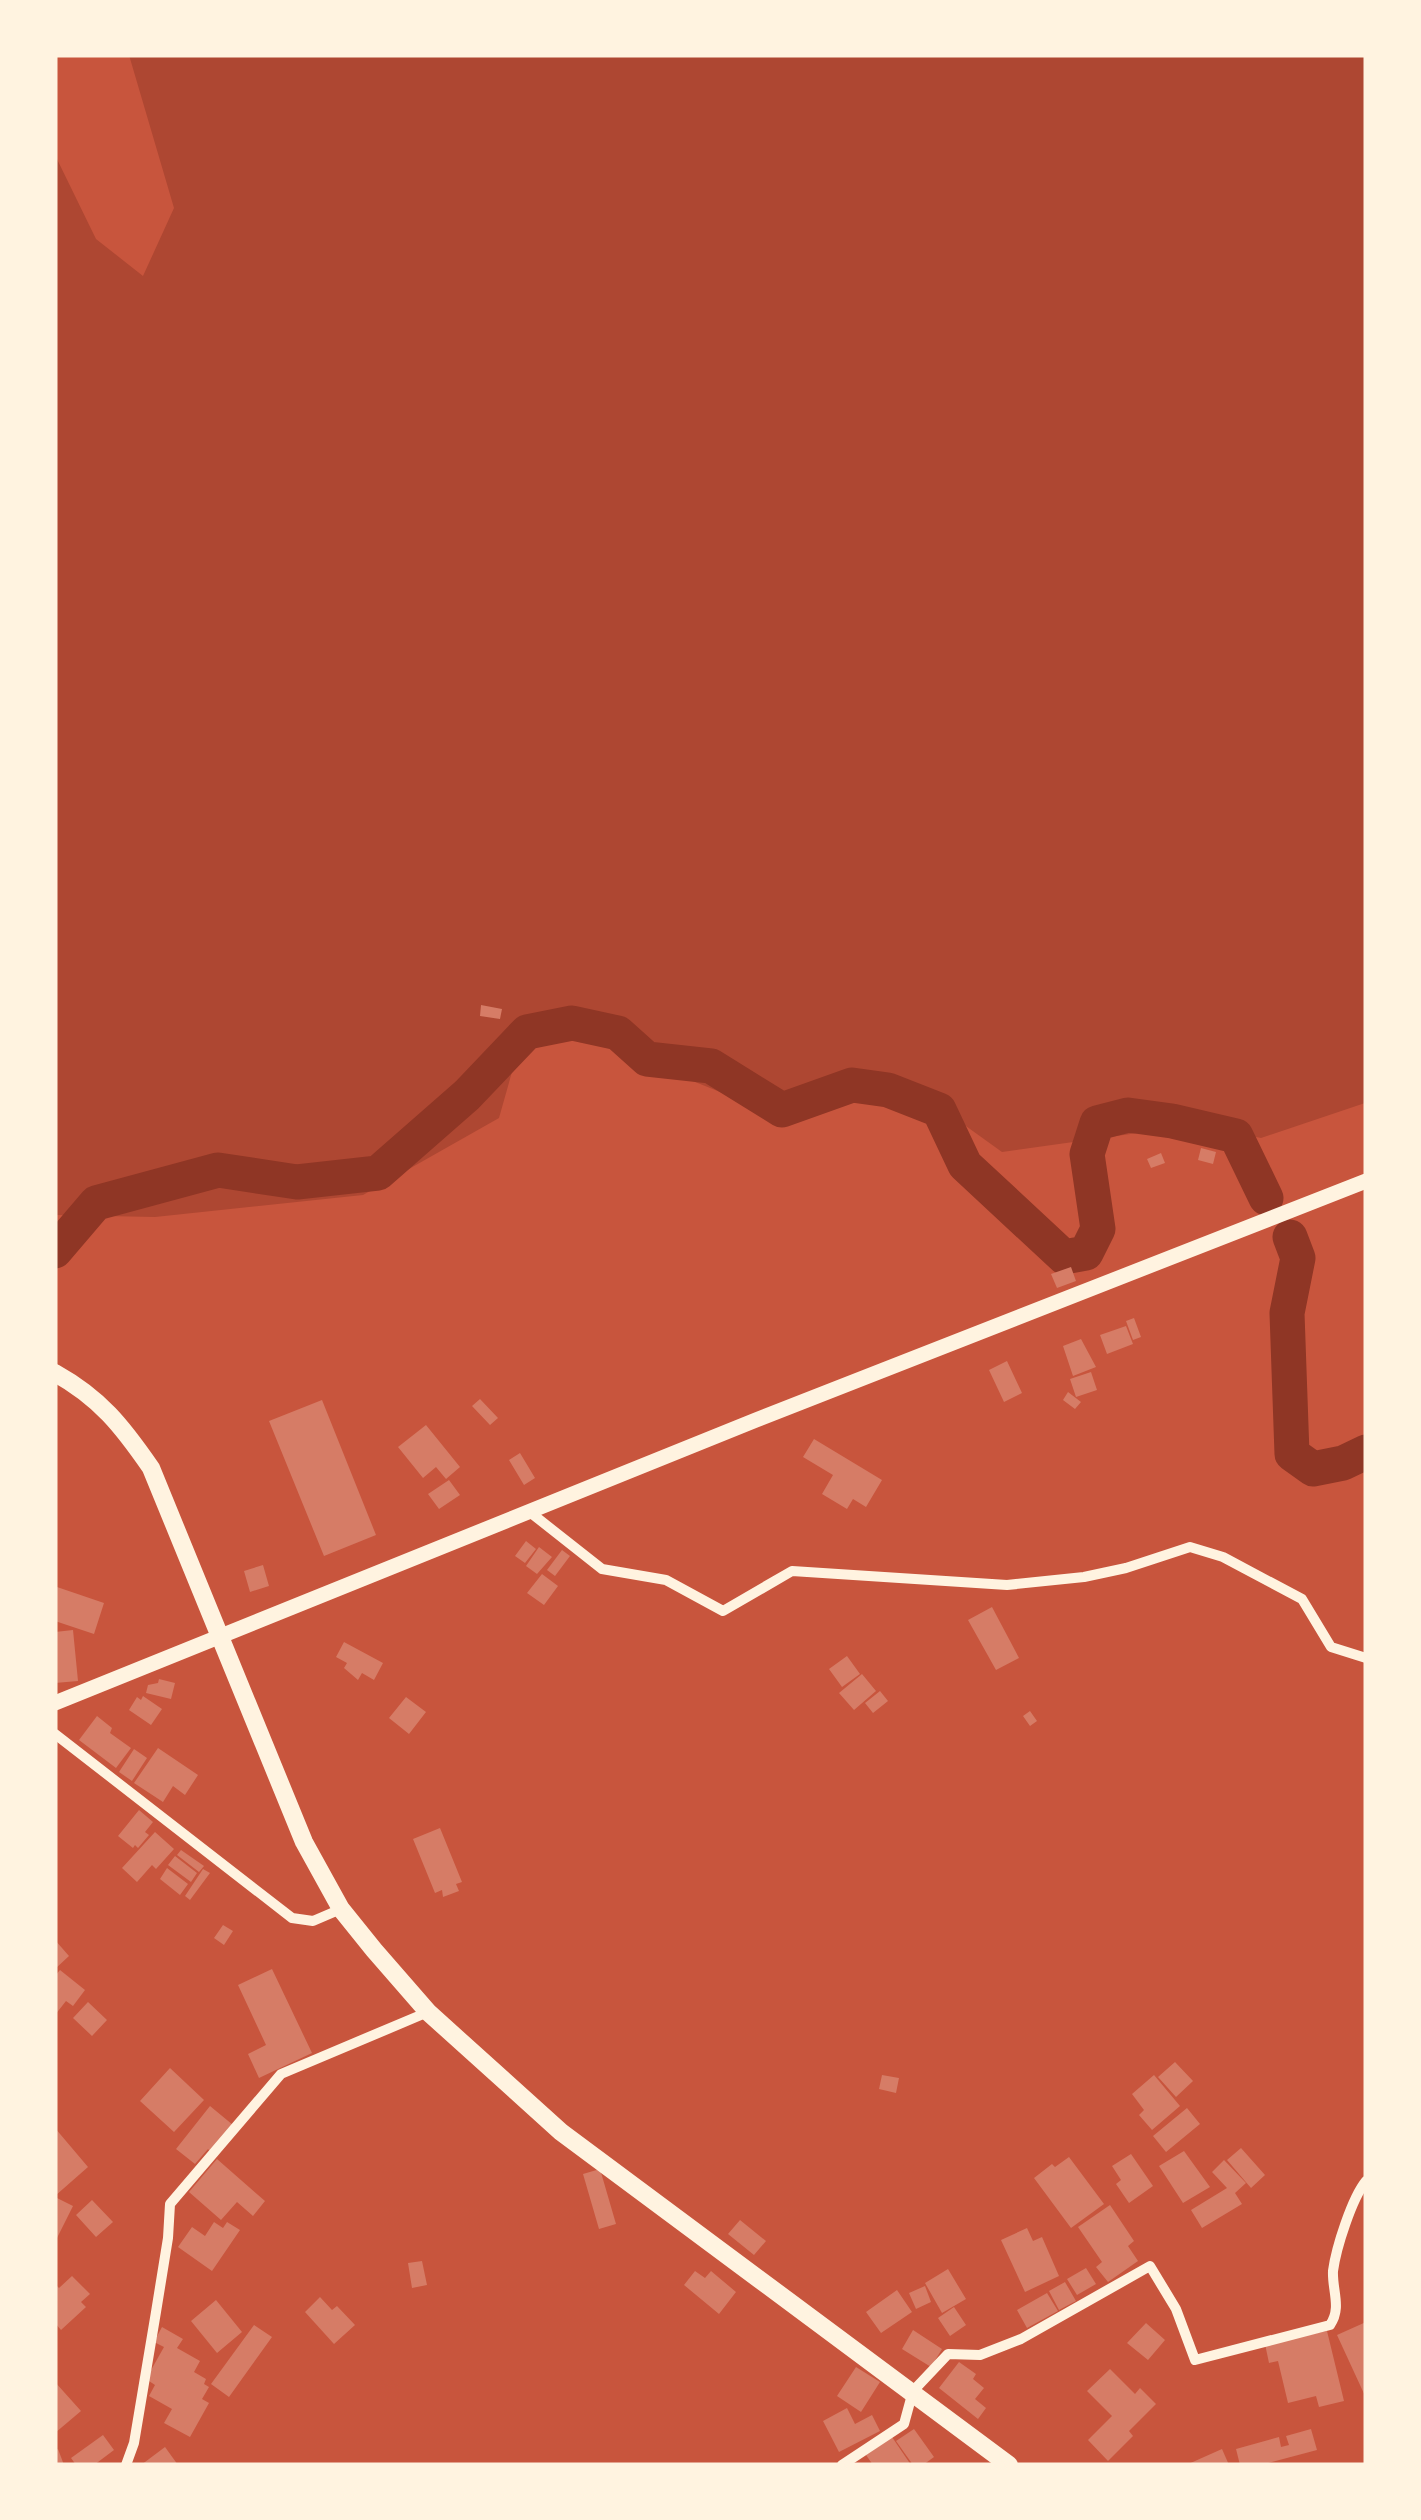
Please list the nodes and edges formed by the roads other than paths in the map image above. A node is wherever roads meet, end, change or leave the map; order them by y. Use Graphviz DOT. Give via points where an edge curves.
graph roads {
  1 [pos="1366,1181"];
  2 [pos="55,1373"];
  3 [pos="531,1512"];
  4 [pos="221,1635"];
  5 [pos="1366,1658"];
  6 [pos="55,1703"];
  7 [pos="55,1734"];
  8 [pos="341,1909"];
  9 [pos="428,2012"];
  10 [pos="1366,2181"];
  11 [pos="913,2391"];
  12 [pos="126,2465"];
  13 [pos="842,2465"];
  14 [pos="1009,2465"];
  1 -- 3 [label="main road"];
  2 -- 4 [label="main road" via="120,1422 150,1468"];
  3 -- 4 [label="main road"];
  3 -- 5 [label="street" via="602,1569 666,1580 722,1610 792,1570 1008,1585 1098,1574 1190,1546 1302,1599 1331,1647"];
  4 -- 6 [label="main road"];
  4 -- 8 [label="main road" via="304,1842"];
  7 -- 8 [label="street" via="292,1918 313,1921"];
  8 -- 9 [label="main road"];
  9 -- 11 [label="main road" via="561,2132"];
  9 -- 12 [label="street" via="281,2074 170,2204"];
  10 -- 11 [label="street" via="1333,2271 1337,2315 1330,2325 1195,2360 1150,2266 1021,2339 980,2355 948,2354"];
  11 -- 13 [label="street" via="904,2424"];
  11 -- 14 [label="main road"];
}
